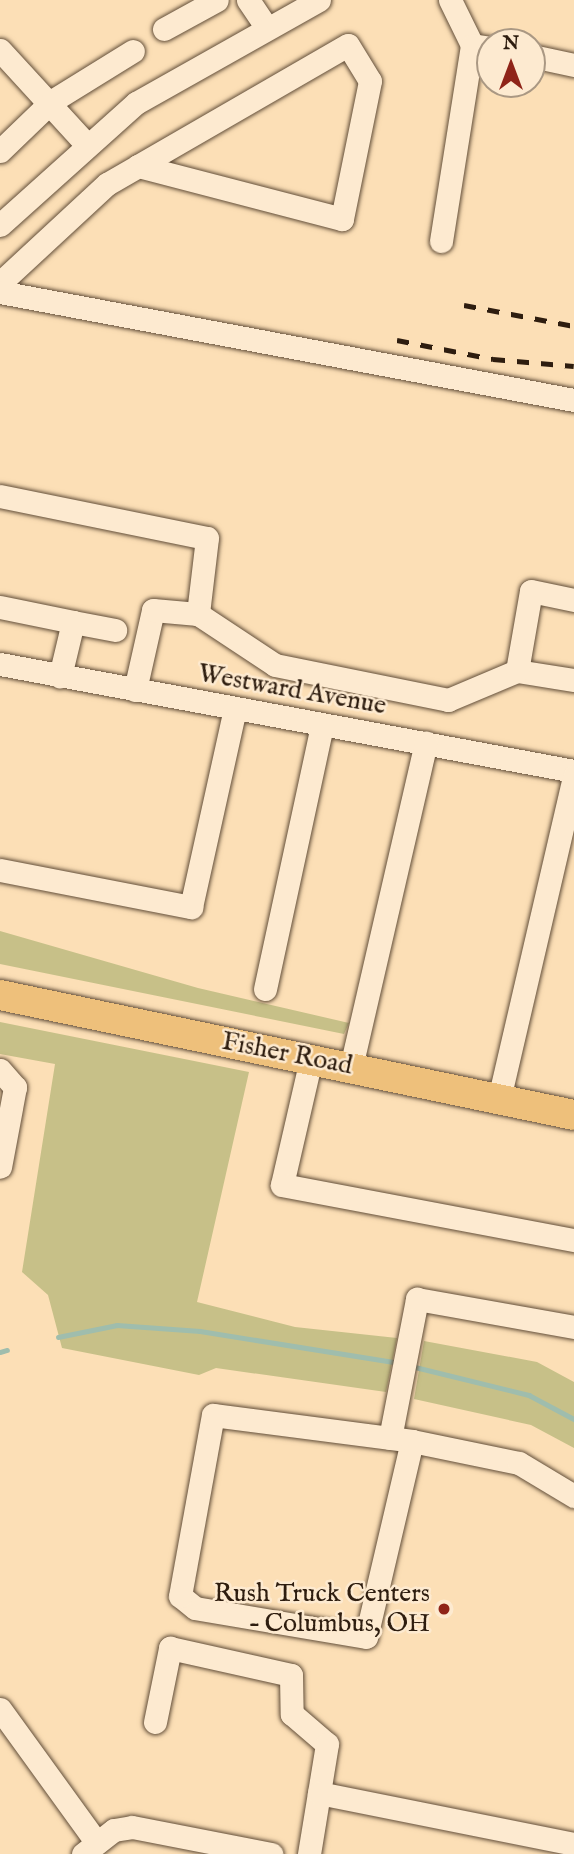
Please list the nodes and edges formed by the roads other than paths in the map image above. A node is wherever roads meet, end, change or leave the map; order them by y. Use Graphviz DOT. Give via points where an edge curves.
graph roads {
  1 [pos="217,0"];
  2 [pos="248,0"];
  3 [pos="319,0"];
  4 [pos="450,0"];
  5 [pos="267,28"];
  6 [pos="164,29"];
  7 [pos="476,39"];
  8 [pos="0,50"];
  9 [pos="133,51"];
  10 [pos="546,60"];
  11 [pos="574,65"];
  12 [pos="476,71"];
  13 [pos="52,101"];
  14 [pos="87,145"];
  15 [pos="0,151"];
  16 [pos="138,166"];
  17 [pos="0,225"];
  18 [pos="441,241"];
  19 [pos="0,284"];
  20 [pos="0,292"];
  21 [pos="574,400"];
  22 [pos="0,496"];
  23 [pos="574,600"];
  24 [pos="0,607"];
  25 [pos="198,614"];
  26 [pos="74,622"];
  27 [pos="115,630"];
  28 [pos="0,664"];
  29 [pos="517,671"];
  30 [pos="60,676"];
  31 [pos="574,680"];
  32 [pos="135,690"];
  33 [pos="235,709"];
  34 [pos="322,725"];
  35 [pos="426,743"];
  36 [pos="574,771"];
  37 [pos="574,777"];
  38 [pos="0,870"];
  39 [pos="265,989"];
  40 [pos="0,995"];
  41 [pos="311,1059"];
  42 [pos="351,1067"];
  43 [pos="0,1070"];
  44 [pos="499,1099"];
  45 [pos="574,1115"];
  46 [pos="0,1167"];
  47 [pos="574,1240"];
  48 [pos="574,1327"];
  49 [pos="401,1439"];
  50 [pos="574,1496"];
  51 [pos="0,1709"];
  52 [pos="155,1722"];
  53 [pos="319,1793"];
  54 [pos="574,1844"];
  55 [pos="90,1849"];
  56 [pos="271,1854"];
  57 [pos="309,1854"];
  1 -- 6 [label="street"];
  2 -- 5 [label="street"];
  3 -- 5 [label="street"];
  4 -- 7 [label="street"];
  5 -- 14 [label="street" via="136,103"];
  8 -- 13 [label="street"];
  9 -- 13 [label="street"];
  10 -- 11 [label="street"];
  12 -- 18 [label="street"];
  13 -- 14 [label="street"];
  13 -- 15 [label="street"];
  14 -- 17 [label="street"];
  16 -- 16 [label="street" via="348,45 370,81 342,219"];
  16 -- 19 [label="street" via="107,184"];
  20 -- 21 [label="street"];
  22 -- 25 [label="street" via="207,538"];
  23 -- 29 [label="street" via="531,591"];
  24 -- 26 [label="street"];
  25 -- 29 [label="street" via="275,665 448,700"];
  25 -- 32 [label="street" via="153,610"];
  26 -- 27 [label="street"];
  26 -- 30 [label="street"];
  28 -- 30 [label="street, Westward Avenue"];
  29 -- 31 [label="street"];
  30 -- 32 [label="street, Westward Avenue"];
  32 -- 33 [label="street, Westward Avenue"];
  33 -- 34 [label="street, Westward Avenue"];
  33 -- 38 [label="street" via="191,907"];
  34 -- 35 [label="street, Westward Avenue"];
  34 -- 39 [label="street"];
  35 -- 36 [label="street, Westward Avenue"];
  35 -- 42 [label="street"];
  37 -- 44 [label="street"];
  40 -- 41 [label="main road, Fisher Road"];
  41 -- 42 [label="main road, Fisher Road"];
  41 -- 47 [label="street" via="282,1185"];
  42 -- 44 [label="main road, Fisher Road"];
  43 -- 46 [label="street" via="15,1087"];
  44 -- 45 [label="main road, Fisher Road"];
  48 -- 49 [label="street" via="417,1299"];
  49 -- 49 [label="street" via="214,1415 180,1596 195,1608 366,1637"];
  49 -- 50 [label="street" via="519,1462"];
  51 -- 55 [label="street"];
  52 -- 53 [label="street" via="170,1648 291,1675 292,1714 327,1744"];
  53 -- 54 [label="street"];
  53 -- 57 [label="street"];
  55 -- 56 [label="street" via="132,1827"];
}
